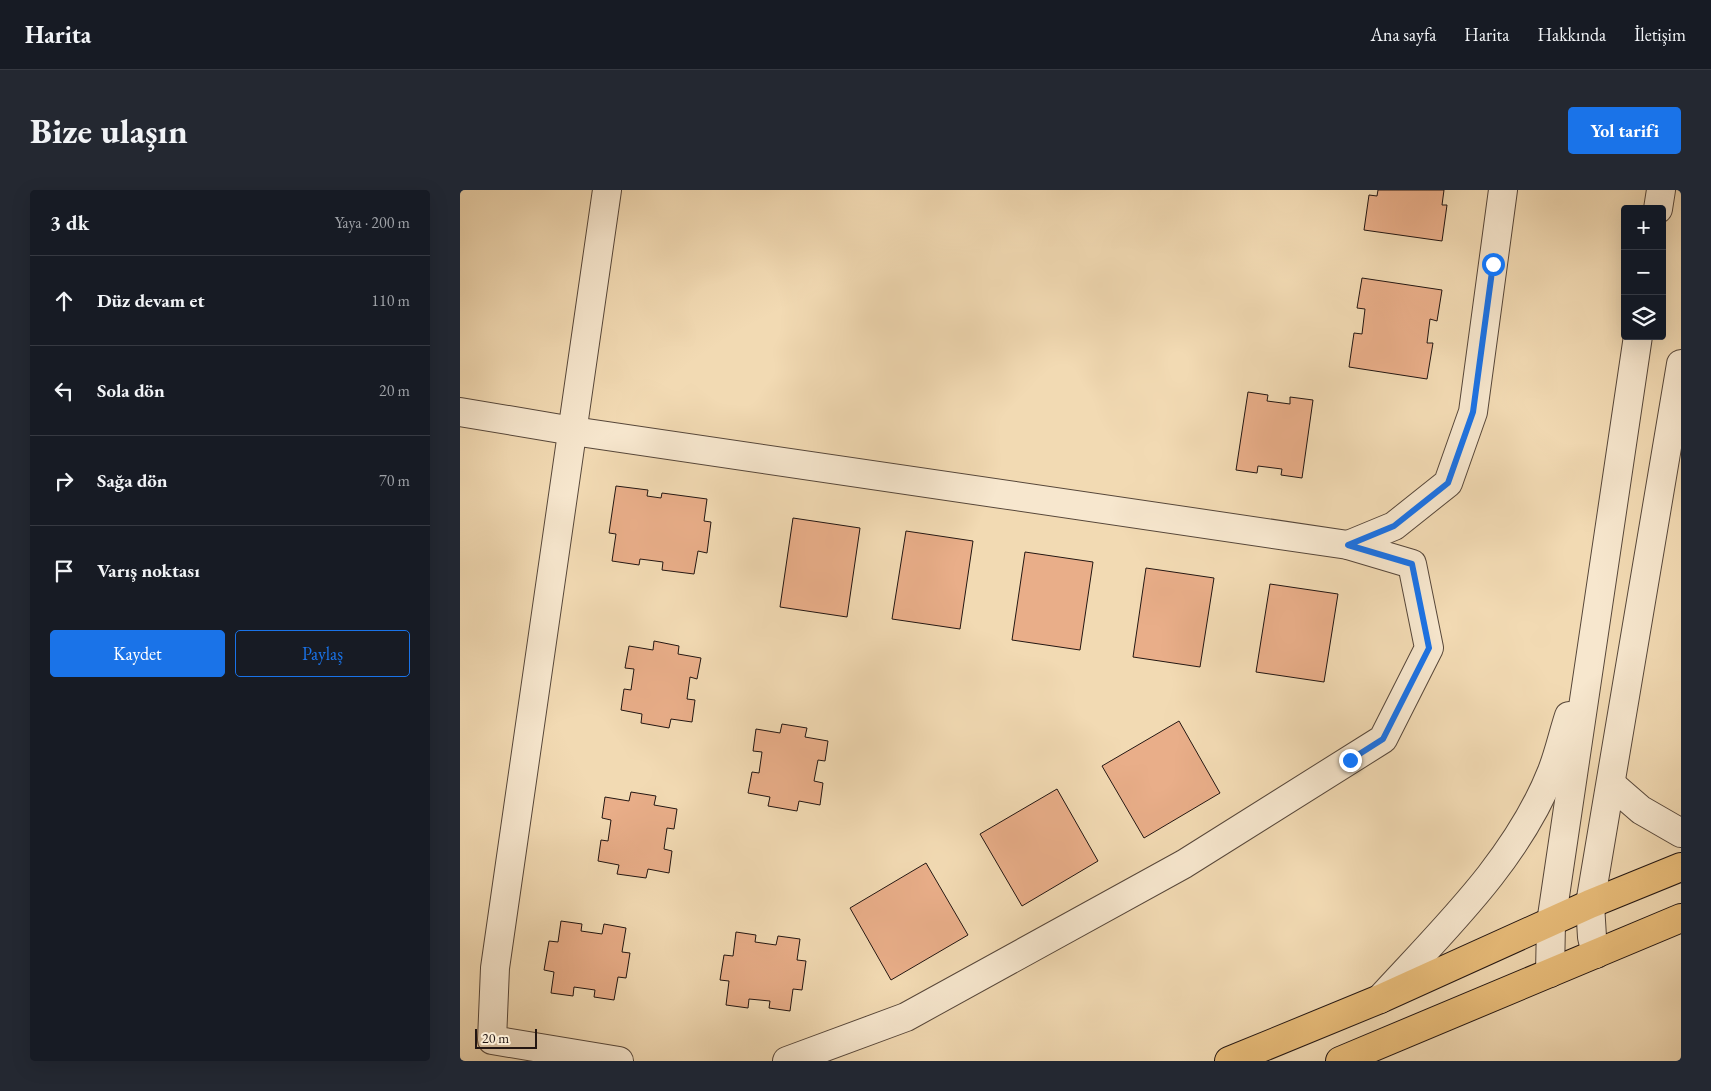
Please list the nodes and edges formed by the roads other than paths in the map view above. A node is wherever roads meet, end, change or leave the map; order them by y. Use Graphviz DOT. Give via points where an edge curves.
graph roads {
  1 [pos="607,190"];
  2 [pos="1503,190"];
  3 [pos="1661,190"];
  4 [pos="1659,205"];
  5 [pos="1637,340"];
  6 [pos="1681,364"];
  7 [pos="460,412"];
  8 [pos="573,431"];
  9 [pos="1348,545"];
  10 [pos="1597,624"];
  11 [pos="1611,784"];
  12 [pos="1681,834"];
  13 [pos="1681,867"];
  14 [pos="1590,904"];
  15 [pos="1681,918"];
  16 [pos="1551,923"];
  17 [pos="1596,954"];
  18 [pos="1550,973"];
  19 [pos="1380,999"];
  20 [pos="619,1061"];
  21 [pos="787,1061"];
  22 [pos="1229,1061"];
  23 [pos="1340,1061"];
  1 -- 8 [label="street"];
  2 -- 9 [label="street" via="1473,412 1448,483 1394,526"];
  3 -- 4 [label="street"];
  5 -- 10 [label="street"];
  6 -- 11 [label="street"];
  7 -- 8 [label="street"];
  8 -- 9 [label="street"];
  8 -- 20 [label="street" via="495,968 492,1040"];
  9 -- 21 [label="street" via="1412,564 1429,648 1383,739 1184,864 906,1017"];
  10 -- 16 [label="street"];
  10 -- 19 [label="street" via="1552,771 1530,816 1474,897"];
  11 -- 12 [label="street" via="1641,810"];
  11 -- 14 [label="street"];
  13 -- 14 [label="main road"];
  14 -- 16 [label="main road"];
  14 -- 17 [label="street"];
  15 -- 17 [label="main road"];
  16 -- 18 [label="street"];
  16 -- 19 [label="main road"];
  17 -- 18 [label="main road"];
  18 -- 23 [label="main road"];
  19 -- 22 [label="main road"];
}
